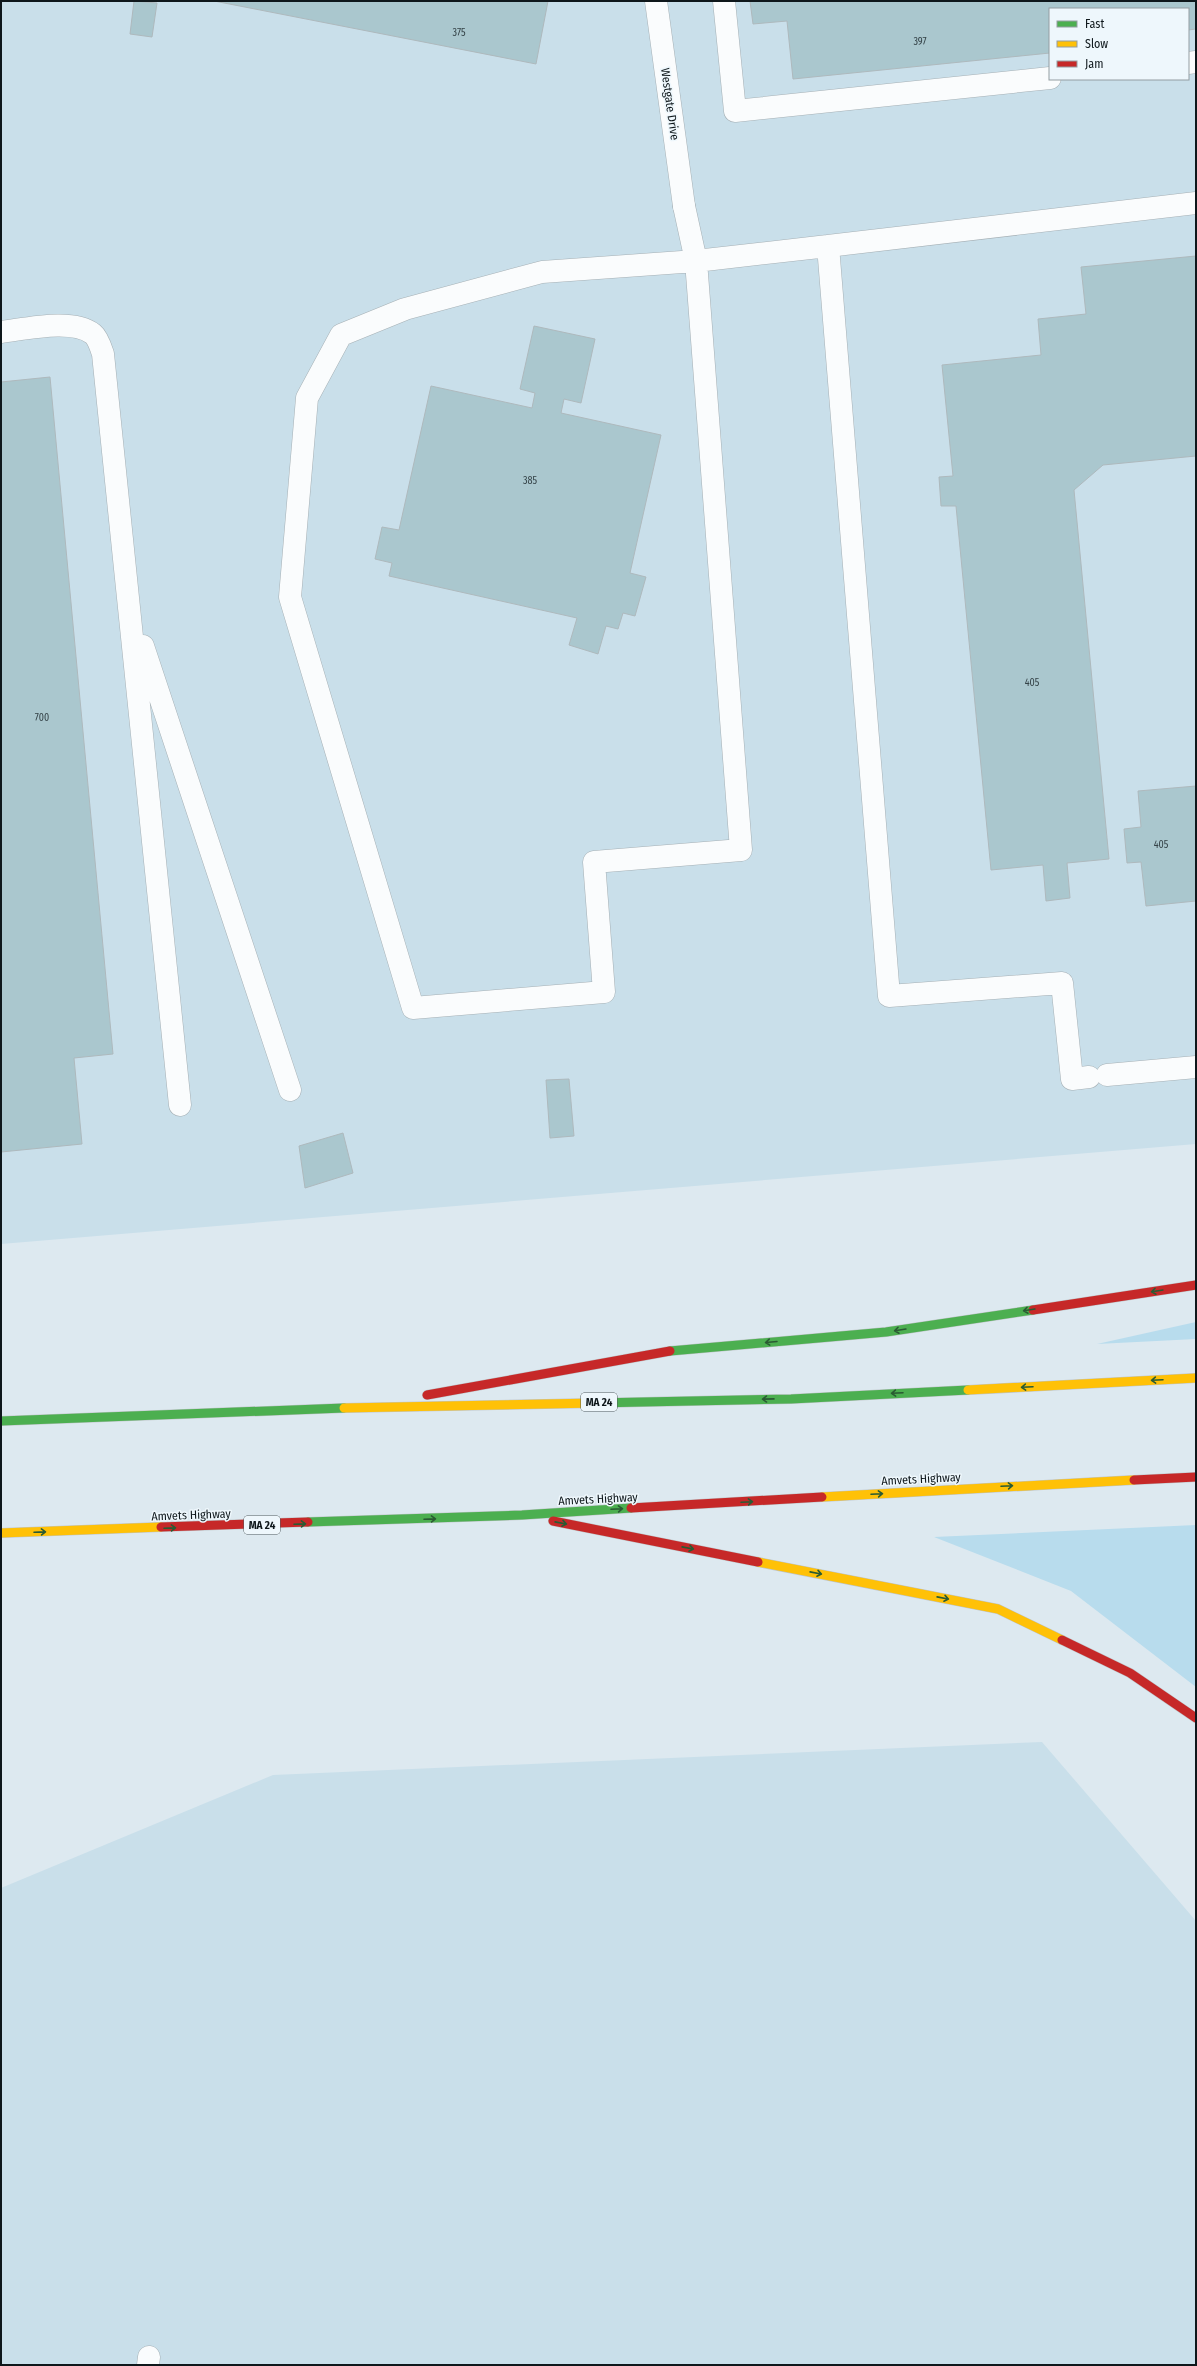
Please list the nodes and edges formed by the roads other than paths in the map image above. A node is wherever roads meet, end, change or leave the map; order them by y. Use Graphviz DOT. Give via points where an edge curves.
graph roads {
  1 [pos="656,1"];
  2 [pos="724,1"];
  3 [pos="1049,78"];
  4 [pos="1196,203"];
  5 [pos="828,246"];
  6 [pos="696,261"];
  7 [pos="1,332"];
  8 [pos="130,607"];
  9 [pos="1196,1067"];
  10 [pos="290,1090"];
  11 [pos="180,1106"];
  12 [pos="1196,1285"];
  13 [pos="1196,1378"];
  14 [pos="362,1406"];
  15 [pos="1,1421"];
  16 [pos="1196,1477"];
  17 [pos="522,1515"];
  18 [pos="1,1533"];
  19 [pos="1196,1718"];
  1 -- 6 [label="street, Westgate Drive" via="684,206"];
  2 -- 3 [label="street" via="735,111"];
  4 -- 5 [label="street"];
  5 -- 6 [label="street"];
  5 -- 9 [label="street" via="889,996 1062,983 1072,1079"];
  6 -- 6 [label="street, Westgate Drive" via="542,272 405,309 341,335 307,398 290,597 413,1008 604,992 594,862 741,850"];
  7 -- 8 [label="street" via="68,326 80,327 95,335 103,354 106,376"];
  8 -- 10 [label="street"];
  8 -- 11 [label="street"];
  12 -- 14 [label="highway, one-way" via="886,1332 673,1350"];
  13 -- 14 [label="highway, MA 24, one-way" via="791,1399"];
  14 -- 15 [label="highway, MA 24"];
  17 -- 16 [label="highway, Amvets Highway / MA 24, one-way"];
  18 -- 17 [label="highway, Amvets Highway / MA 24, one-way"];
  17 -- 19 [label="highway, one-way" via="998,1609 1130,1673"];
}
